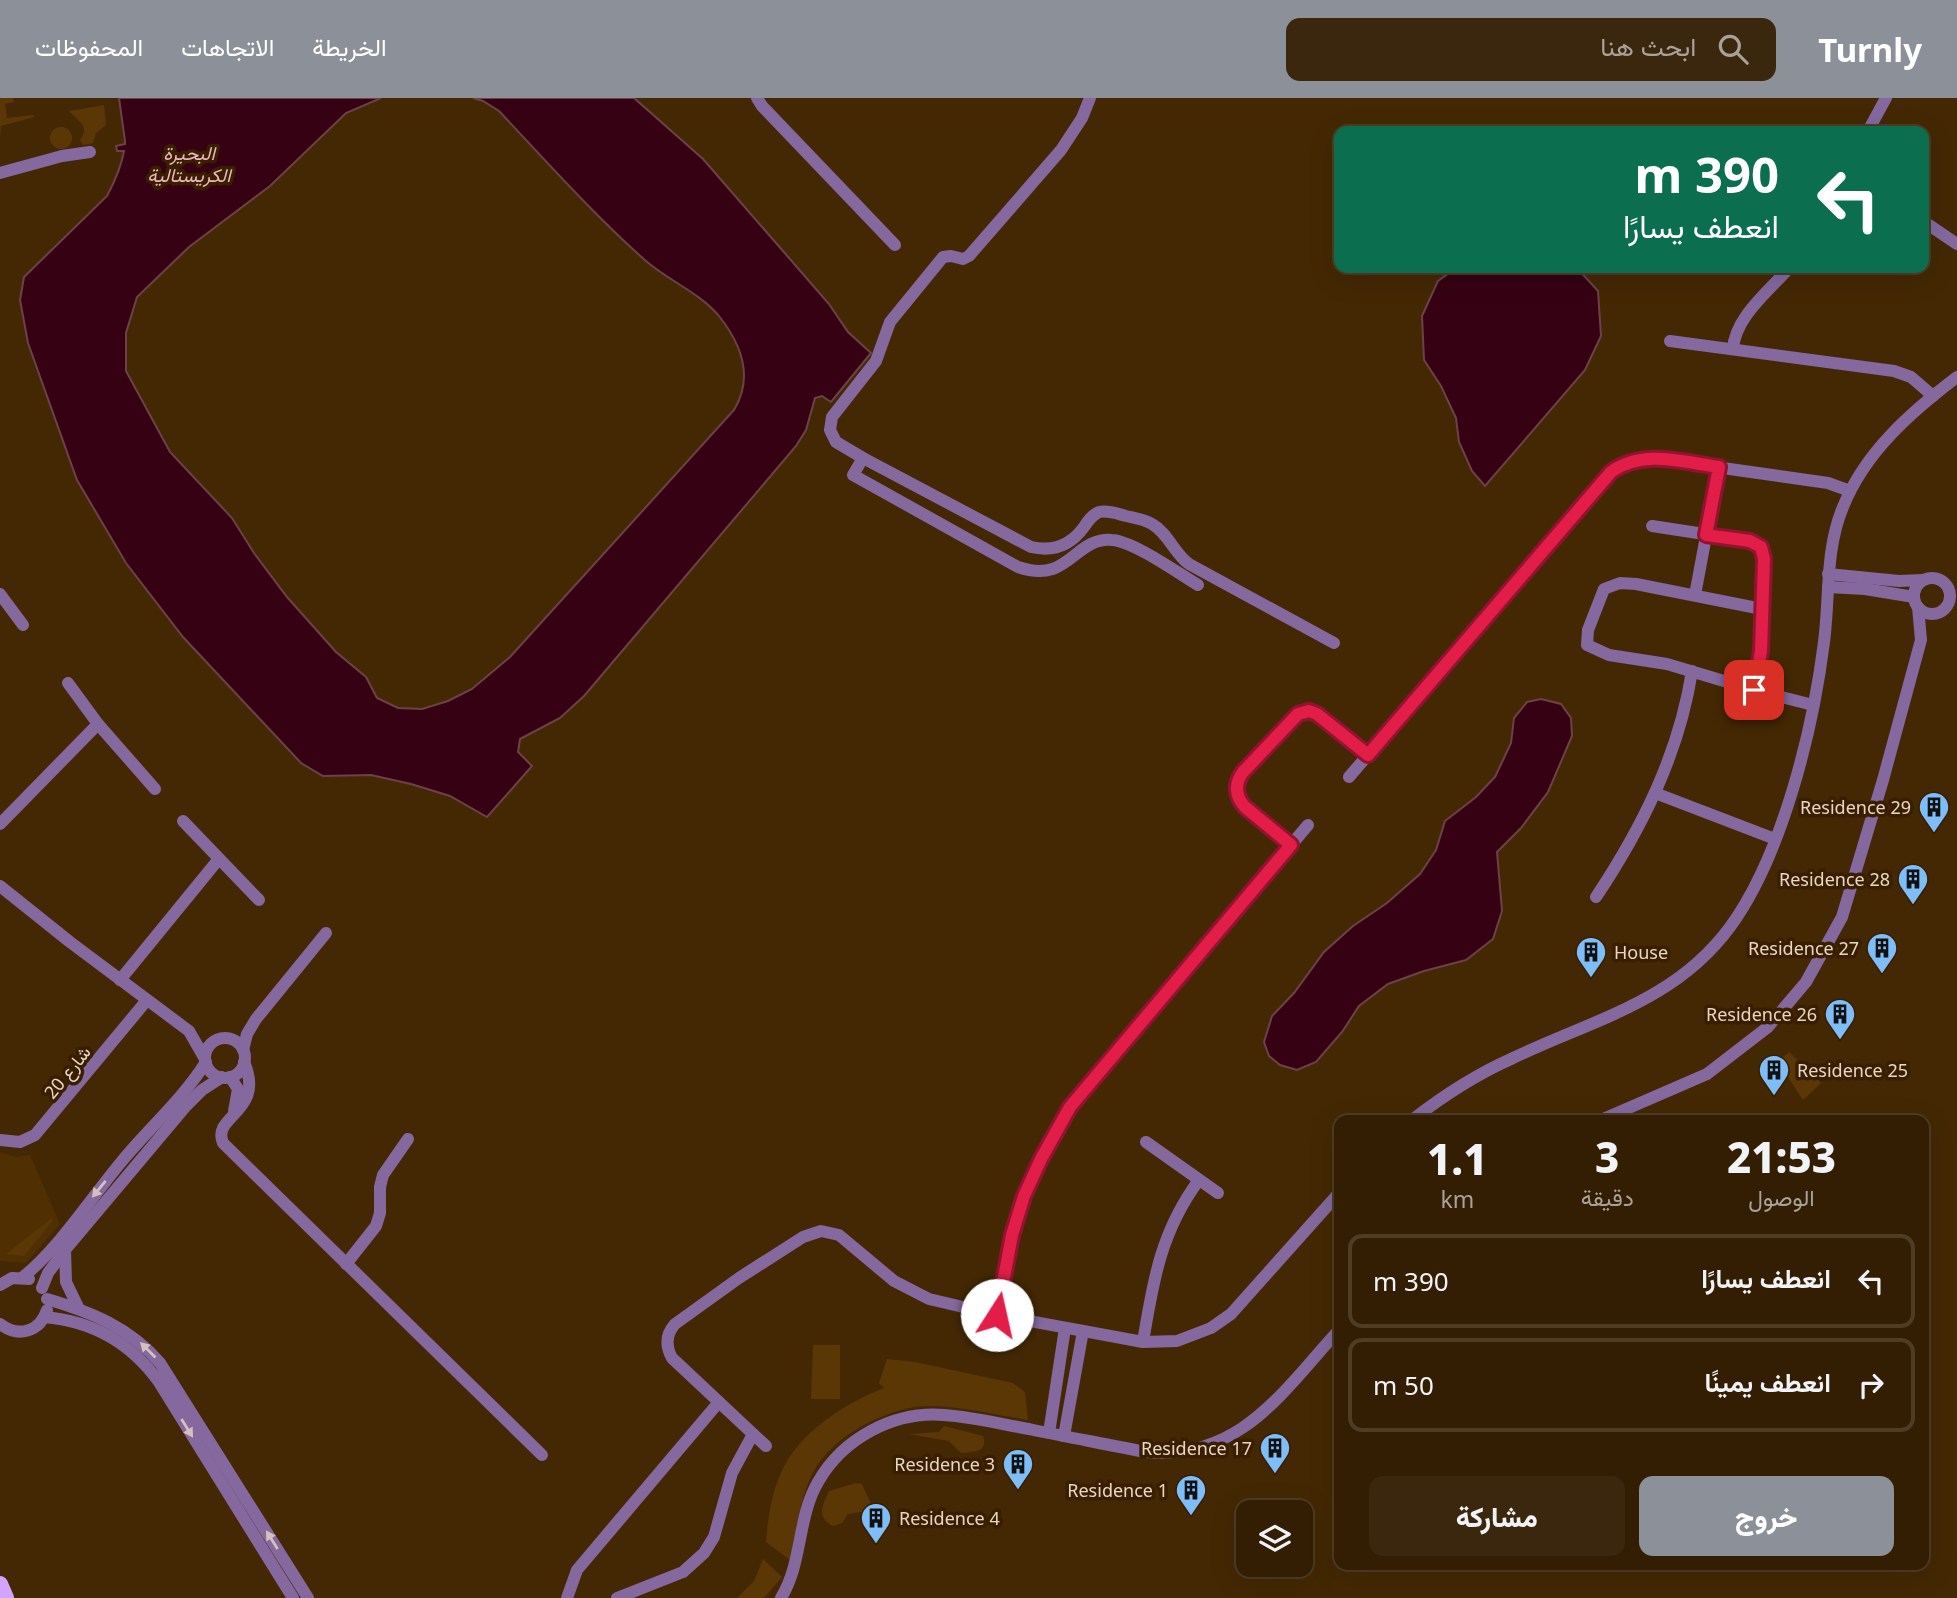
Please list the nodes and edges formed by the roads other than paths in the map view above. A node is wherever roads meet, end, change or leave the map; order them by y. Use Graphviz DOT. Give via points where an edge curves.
graph roads {
  1 [pos="757,98"];
  2 [pos="1090,98"];
  3 [pos="1886,98"];
  4 [pos="1871,126"];
  5 [pos="90,152"];
  6 [pos="0,173"];
  7 [pos="1929,225"];
  8 [pos="1957,244"];
  9 [pos="895,245"];
  10 [pos="1785,273"];
  11 [pos="1670,341"];
  12 [pos="1732,349"];
  13 [pos="1957,377"];
  14 [pos="1933,396"];
  15 [pos="863,458"];
  16 [pos="1719,467"];
  17 [pos="1850,491"];
  18 [pos="1652,526"];
  19 [pos="1706,535"];
  20 [pos="1828,580"];
  21 [pos="1923,580"];
  22 [pos="1866,583"];
  23 [pos="1198,585"];
  24 [pos="0,594"];
  25 [pos="1695,595"];
  26 [pos="1916,602"];
  27 [pos="1762,609"];
  28 [pos="1941,612"];
  29 [pos="23,625"];
  30 [pos="1921,640"];
  31 [pos="1334,643"];
  32 [pos="1692,671"];
  33 [pos="68,683"];
  34 [pos="1754,690"];
  35 [pos="1813,705"];
  36 [pos="99,724"];
  37 [pos="1368,755"];
  38 [pos="1349,777"];
  39 [pos="155,789"];
  40 [pos="1655,793"];
  41 [pos="183,821"];
  42 [pos="0,824"];
  43 [pos="1308,825"];
  44 [pos="1775,839"];
  45 [pos="1291,845"];
  46 [pos="218,860"];
  47 [pos="0,886"];
  48 [pos="1596,897"];
  49 [pos="258,900"];
  50 [pos="326,933"];
  51 [pos="120,980"];
  52 [pos="148,1000"];
  53 [pos="256,1019"];
  54 [pos="188,1031"];
  55 [pos="221,1039"];
  56 [pos="244,1056"];
  57 [pos="205,1060"];
  58 [pos="226,1077"];
  59 [pos="233,1115"];
  60 [pos="1419,1115"];
  61 [pos="1613,1115"];
  62 [pos="408,1139"];
  63 [pos="0,1140"];
  64 [pos="1146,1142"];
  65 [pos="124,1158"];
  66 [pos="135,1167"];
  67 [pos="1199,1180"];
  68 [pos="1218,1194"];
  69 [pos="1334,1199"];
  70 [pos="65,1250"];
  71 [pos="346,1264"];
  72 [pos="23,1277"];
  73 [pos="2,1280"];
  74 [pos="44,1293"];
  75 [pos="79,1309"];
  76 [pos="997,1315"];
  77 [pos="44,1317"];
  78 [pos="0,1324"];
  79 [pos="1065,1328"];
  80 [pos="1083,1331"];
  81 [pos="1334,1335"];
  82 [pos="1143,1342"];
  83 [pos="1057,1378"];
  84 [pos="1074,1381"];
  85 [pos="719,1402"];
  86 [pos="1049,1433"];
  87 [pos="753,1434"];
  88 [pos="1064,1436"];
  89 [pos="766,1446"];
  90 [pos="542,1455"];
  91 [pos="0,1584"];
  92 [pos="571,1595"];
  93 [pos="6,1598"];
  94 [pos="293,1598"];
  95 [pos="308,1598"];
  96 [pos="617,1598"];
  97 [pos="780,1598"];
  1 -- 9 [label="street"];
  2 -- 15 [label="street" via="1061,150 970,256 941,259 890,323 876,361 830,424 836,442"];
  3 -- 4 [label="street"];
  5 -- 6 [label="street"];
  7 -- 8 [label="street"];
  10 -- 12 [label="street" via="1741,324"];
  11 -- 12 [label="street"];
  12 -- 14 [label="street" via="1894,371 1911,377"];
  13 -- 14 [label="street"];
  14 -- 17 [label="street" via="1884,443"];
  15 -- 23 [label="street" via="853,475 1018,567 1054,569 1089,544 1110,540 1131,546"];
  15 -- 31 [label="street" via="1038,549 1065,545 1099,512 1148,522 1189,564"];
  16 -- 17 [label="street" via="1828,483"];
  16 -- 19 [label="street"];
  16 -- 37 [label="street" via="1646,458 1611,472"];
  17 -- 20 [label="street" via="1832,541"];
  18 -- 19 [label="street"];
  19 -- 25 [label="street"];
  19 -- 27 [label="street" via="1750,541 1761,547"];
  20 -- 22 [label="street"];
  20 -- 35 [label="street"];
  21 -- 22 [label="street"];
  21 -- 26 [label="street" via="1916,587"];
  21 -- 28 [label="street" via="1937,578 1948,586 1950,601"];
  22 -- 26 [label="street"];
  24 -- 29 [label="street"];
  25 -- 27 [label="street"];
  25 -- 32 [label="street" via="1620,583 1604,589 1587,645 1609,655"];
  26 -- 28 [label="street" via="1926,613"];
  26 -- 30 [label="street"];
  27 -- 34 [label="street"];
  28 -- 30 [label="street"];
  30 -- 61 [label="street" via="1842,917 1807,982 1768,1027 1707,1074"];
  32 -- 34 [label="street"];
  32 -- 40 [label="street" via="1686,709"];
  33 -- 36 [label="street"];
  34 -- 35 [label="street"];
  35 -- 44 [label="street"];
  36 -- 39 [label="street"];
  36 -- 42 [label="street"];
  37 -- 38 [label="street"];
  37 -- 45 [label="street" via="1317,714 1305,712 1294,717 1243,772 1236,790 1242,804"];
  40 -- 44 [label="street"];
  40 -- 48 [label="street"];
  41 -- 46 [label="street"];
  43 -- 45 [label="street"];
  44 -- 60 [label="street" via="1741,911 1721,939 1686,973 1644,1001 1492,1068"];
  45 -- 76 [label="street" via="1070,1107 1024,1196"];
  46 -- 49 [label="street"];
  46 -- 51 [label="street"];
  47 -- 51 [label="street"];
  50 -- 53 [label="street"];
  51 -- 52 [label="street"];
  52 -- 54 [label="street"];
  52 -- 63 [label="street, شارع 20" via="35,1135 20,1142"];
  53 -- 55 [label="street"];
  53 -- 56 [label="street" via="247,1034"];
  54 -- 55 [label="street"];
  54 -- 57 [label="street"];
  55 -- 56 [label="street" via="236,1041"];
  55 -- 57 [label="street" via="207,1050"];
  56 -- 58 [label="street" via="241,1070"];
  56 -- 59 [label="street" via="249,1091 242,1108"];
  57 -- 58 [label="street" via="211,1072"];
  57 -- 65 [label="street" via="186,1091"];
  58 -- 59 [label="street" via="238,1089"];
  58 -- 66 [label="street" via="194,1097"];
  59 -- 71 [label="street" via="220,1132 223,1143"];
  62 -- 71 [label="street" via="383,1175 376,1226"];
  64 -- 67 [label="street"];
  65 -- 66 [label="street"];
  65 -- 72 [label="street, one-way"];
  66 -- 70 [label="street"];
  67 -- 68 [label="street"];
  67 -- 82 [label="street" via="1159,1255"];
  69 -- 82 [label="street" via="1231,1314 1188,1338"];
  70 -- 74 [label="street" via="54,1264"];
  70 -- 75 [label="street" via="66,1282"];
  71 -- 90 [label="street"];
  72 -- 73 [label="street"];
  72 -- 74 [label="street"];
  74 -- 75 [label="street"];
  74 -- 77 [label="street"];
  95 -- 75 [label="street, one-way" via="160,1363 130,1334"];
  76 -- 79 [label="street"];
  76 -- 85 [label="street" via="920,1295 894,1281 839,1235 827,1231 809,1234 709,1299 670,1331 667,1345 672,1358"];
  77 -- 78 [label="street" via="26,1331 14,1332"];
  77 -- 94 [label="street, one-way" via="78,1322 102,1332 145,1364"];
  79 -- 80 [label="street"];
  79 -- 83 [label="street"];
  80 -- 82 [label="street"];
  80 -- 84 [label="street"];
  81 -- 88 [label="street" via="1264,1411 1219,1442 1160,1453"];
  83 -- 84 [label="street"];
  83 -- 86 [label="street"];
  84 -- 88 [label="street"];
  85 -- 87 [label="street"];
  85 -- 92 [label="street" via="577,1570"];
  86 -- 88 [label="street"];
  86 -- 97 [label="street" via="929,1415 892,1422 859,1438 827,1468 812,1493 797,1562"];
  87 -- 89 [label="street"];
  87 -- 96 [label="street" via="732,1473 705,1553 683,1572"];
  91 -- 93 [label="main road"];
}
